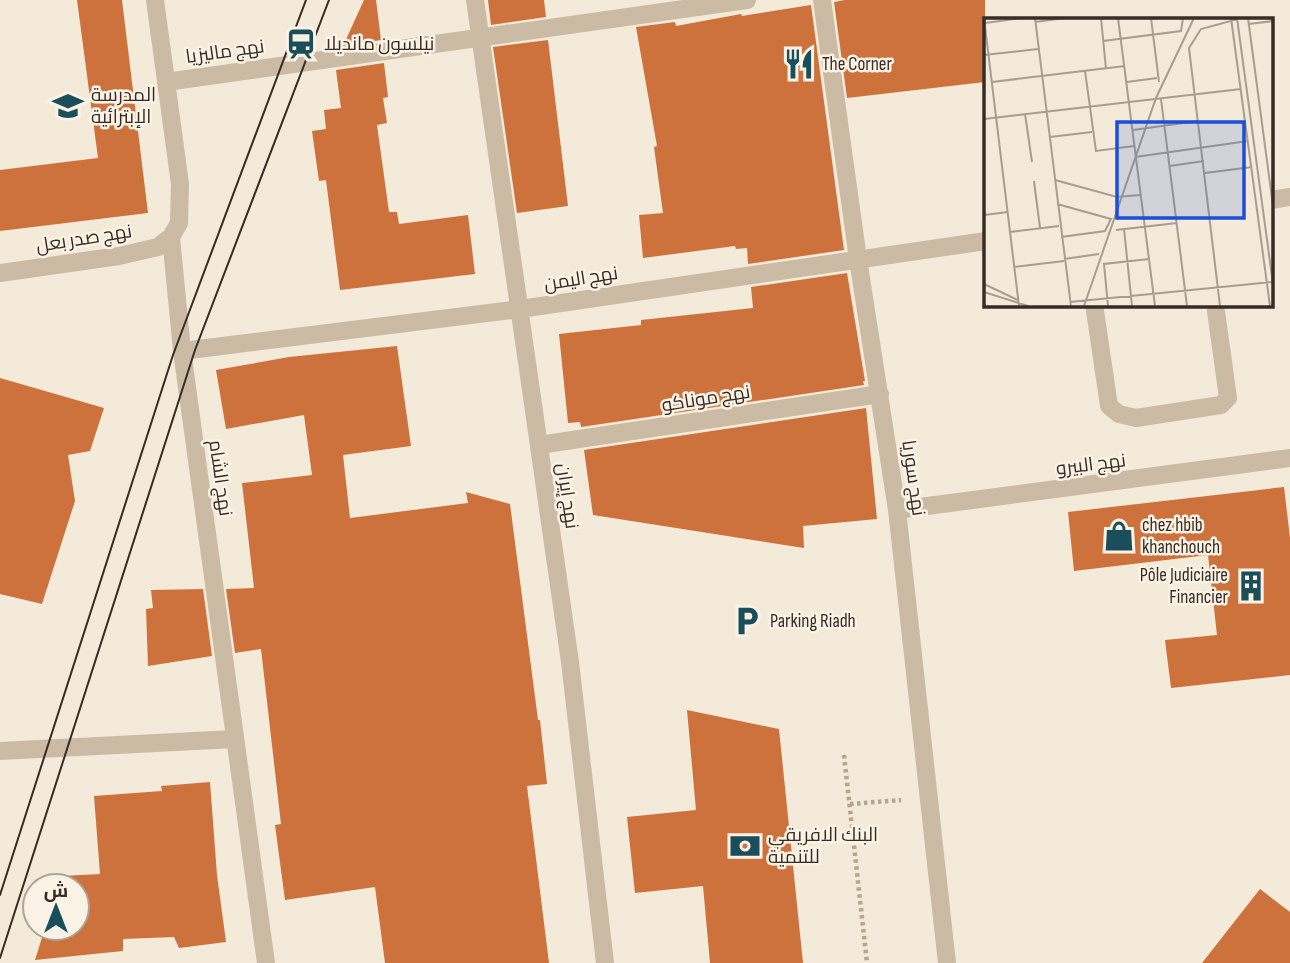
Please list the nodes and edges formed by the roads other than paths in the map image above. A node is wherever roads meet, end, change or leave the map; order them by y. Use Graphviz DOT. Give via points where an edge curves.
graph roads {
  1 [pos="155,0"];
  2 [pos="475,0"];
  3 [pos="747,0"];
  4 [pos="822,0"];
  5 [pos="480,37"];
  6 [pos="166,82"];
  7 [pos="1290,197"];
  8 [pos="1272,200"];
  9 [pos="171,237"];
  10 [pos="984,241"];
  11 [pos="858,259"];
  12 [pos="0,273"];
  13 [pos="1094,306"];
  14 [pos="1215,306"];
  15 [pos="520,309"];
  16 [pos="182,352"];
  17 [pos="880,394"];
  18 [pos="539,445"];
  19 [pos="1290,458"];
  20 [pos="897,510"];
  21 [pos="234,739"];
  22 [pos="0,751"];
  23 [pos="266,963"];
  24 [pos="605,963"];
  25 [pos="947,963"];
  1 -- 6 [label="street, نهج الشام"];
  2 -- 5 [label="street, نهج إيران"];
  3 -- 5 [label="street, نهج ماليزيا"];
  4 -- 11 [label="street, نهج سوريا"];
  5 -- 6 [label="street, نهج ماليزيا"];
  5 -- 15 [label="street, نهج إيران"];
  6 -- 9 [label="street, نهج الشام" via="181,208"];
  7 -- 8 [label="street"];
  9 -- 12 [label="street, نهج صدر بعل" via="158,247 119,256"];
  9 -- 16 [label="street, نهج الشام"];
  10 -- 11 [label="street, نهج اليمن"];
  11 -- 15 [label="street, نهج اليمن"];
  11 -- 17 [label="street, نهج سوريا"];
  13 -- 14 [label="street" via="1109,406 1136,418 1221,405 1228,397"];
  15 -- 16 [label="street, نهج اليمن"];
  15 -- 18 [label="street, نهج إيران"];
  16 -- 21 [label="street, نهج الشام"];
  17 -- 18 [label="street, نهج موناكو"];
  17 -- 20 [label="street, نهج سوريا"];
  18 -- 24 [label="street, نهج إيران"];
  19 -- 20 [label="street, نهج البيرو"];
  20 -- 25 [label="street, نهج سوريا"];
  21 -- 22 [label="street"];
  21 -- 23 [label="street, نهج الشام"];
}
